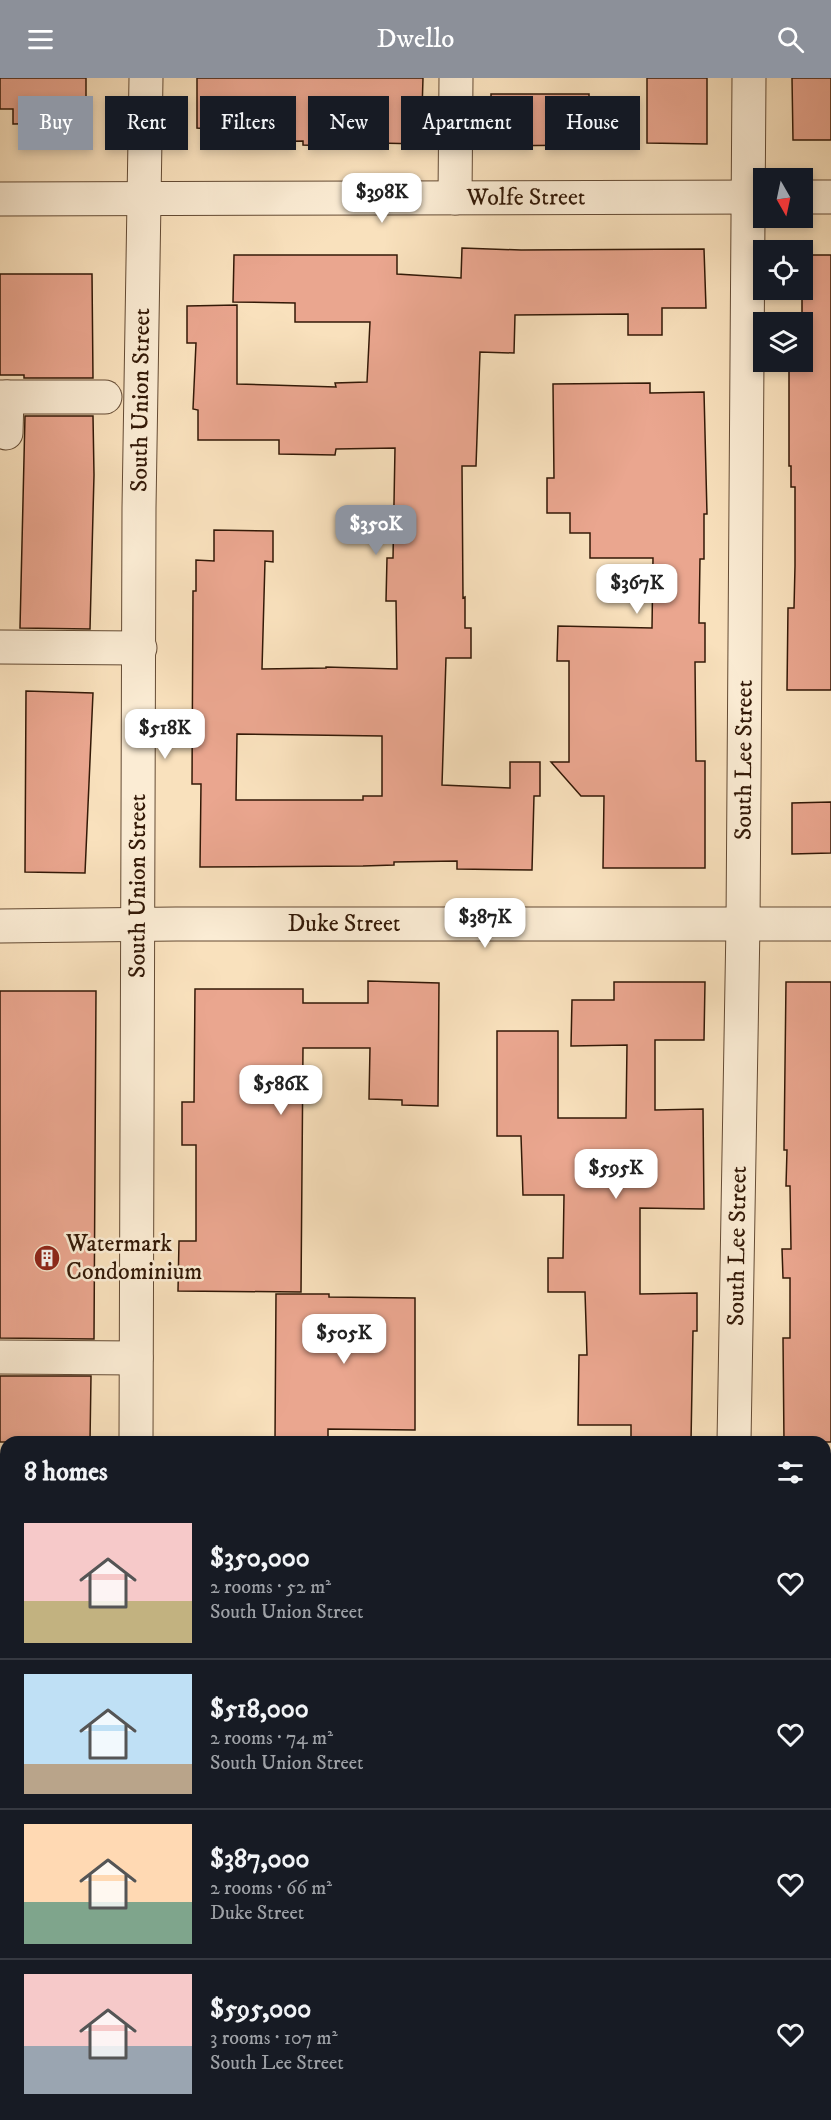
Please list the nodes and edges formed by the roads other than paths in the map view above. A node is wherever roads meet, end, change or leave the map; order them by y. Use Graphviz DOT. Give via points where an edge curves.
graph roads {
  1 [pos="146,78"];
  2 [pos="456,78"];
  3 [pos="749,78"];
  4 [pos="754,168"];
  5 [pos="753,197"];
  6 [pos="813,197"];
  7 [pos="831,197"];
  8 [pos="455,198"];
  9 [pos="0,199"];
  10 [pos="144,199"];
  11 [pos="755,228"];
  12 [pos="3,397"];
  13 [pos="105,397"];
  14 [pos="6,433"];
  15 [pos="0,647"];
  16 [pos="140,648"];
  17 [pos="139,924"];
  18 [pos="743,924"];
  19 [pos="831,924"];
  20 [pos="0,926"];
  21 [pos="0,1357"];
  22 [pos="136,1358"];
  23 [pos="135,1436"];
  24 [pos="734,1436"];
  1 -- 10 [label="street, South Union Street"];
  2 -- 8 [label="street"];
  3 -- 4 [label="street, South Lee Street"];
  5 -- 8 [label="street, Wolfe Street"];
  6 -- 7 [label="street"];
  8 -- 10 [label="street, Wolfe Street"];
  9 -- 10 [label="street, Wolfe Street"];
  10 -- 16 [label="street, South Union Street"];
  11 -- 18 [label="street, South Lee Street"];
  12 -- 13 [label="street"];
  12 -- 14 [label="street"];
  15 -- 16 [label="street"];
  16 -- 17 [label="street, South Union Street"];
  17 -- 18 [label="street, Duke Street"];
  17 -- 20 [label="street, Duke Street"];
  17 -- 22 [label="street, South Union Street"];
  18 -- 19 [label="street, Duke Street"];
  18 -- 24 [label="street, South Lee Street"];
  21 -- 22 [label="street"];
  22 -- 23 [label="street, South Union Street"];
}
